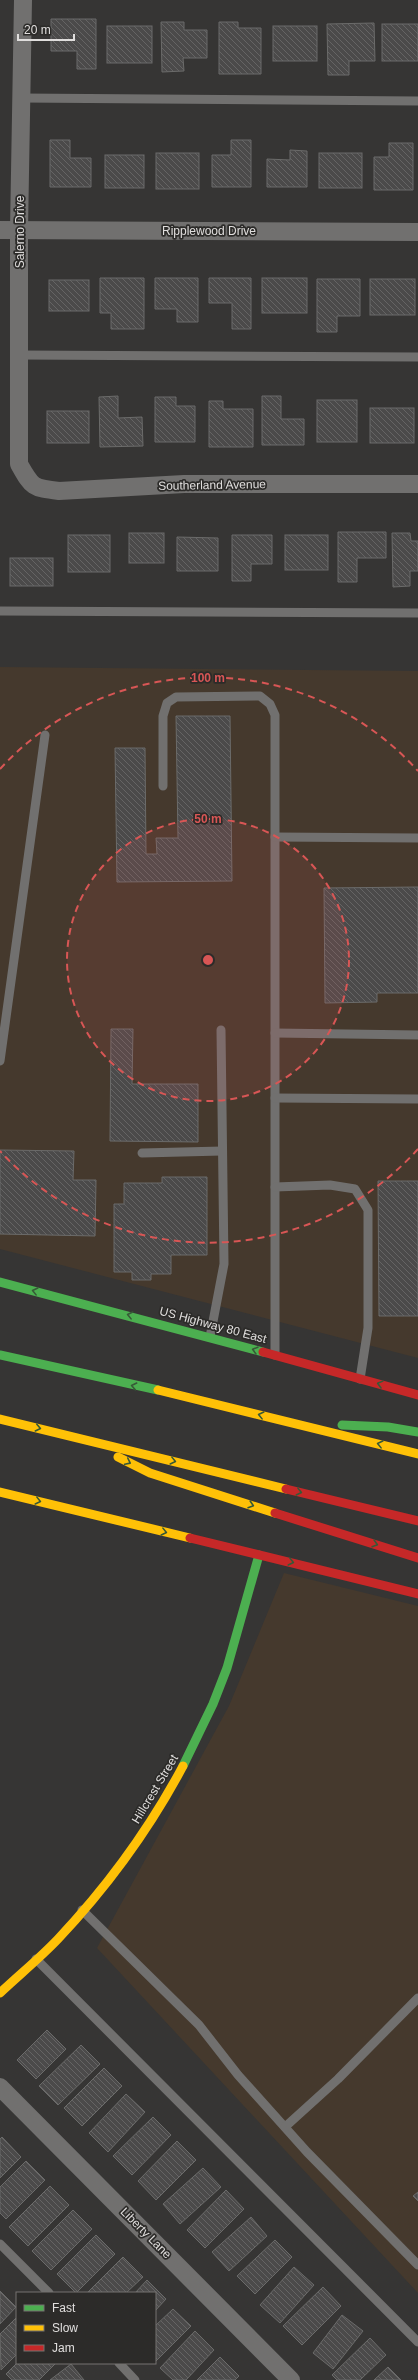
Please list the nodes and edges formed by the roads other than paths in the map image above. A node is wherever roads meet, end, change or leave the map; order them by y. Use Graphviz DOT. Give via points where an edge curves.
graph roads {
  1 [pos="23,0"];
  2 [pos="22,98"];
  3 [pos="418,101"];
  4 [pos="0,230"];
  5 [pos="19,230"];
  6 [pos="418,232"];
  7 [pos="19,355"];
  8 [pos="418,358"];
  9 [pos="19,464"];
  10 [pos="418,484"];
  11 [pos="0,611"];
  12 [pos="418,614"];
  13 [pos="45,735"];
  14 [pos="163,786"];
  15 [pos="275,837"];
  16 [pos="418,838"];
  17 [pos="221,1030"];
  18 [pos="275,1033"];
  19 [pos="418,1035"];
  20 [pos="1,1048"];
  21 [pos="0,1061"];
  22 [pos="275,1098"];
  23 [pos="418,1099"];
  24 [pos="222,1151"];
  25 [pos="142,1153"];
  26 [pos="275,1187"];
  27 [pos="0,1282"];
  28 [pos="210,1337"];
  29 [pos="0,1355"];
  30 [pos="275,1355"];
  31 [pos="360,1379"];
  32 [pos="418,1395"];
  33 [pos="0,1419"];
  34 [pos="298,1424"];
  35 [pos="418,1432"];
  36 [pos="81,1438"];
  37 [pos="418,1454"];
  38 [pos="0,1492"];
  39 [pos="418,1521"];
  40 [pos="259,1555"];
  41 [pos="418,1558"];
  42 [pos="418,1594"];
  43 [pos="82,1910"];
  44 [pos="36,1959"];
  45 [pos="0,1993"];
  46 [pos="418,1998"];
  47 [pos="0,2087"];
  48 [pos="285,2127"];
  49 [pos="0,2244"];
  50 [pos="418,2265"];
  51 [pos="48,2292"];
  52 [pos="418,2342"];
  53 [pos="119,2364"];
  54 [pos="135,2380"];
  55 [pos="291,2380"];
  1 -- 2 [label="street, Salerno Drive"];
  2 -- 3 [label="lane"];
  2 -- 5 [label="street, Salerno Drive"];
  4 -- 5 [label="street, Ripplewood Drive"];
  5 -- 6 [label="street, Ripplewood Drive"];
  5 -- 7 [label="street, Salerno Drive"];
  7 -- 8 [label="lane"];
  7 -- 9 [label="street, Salerno Drive"];
  9 -- 10 [label="street, Southerland Avenue" via="30,484 40,489 59,491 184,484"];
  11 -- 12 [label="lane"];
  13 -- 20 [label="lane"];
  14 -- 15 [label="lane" via="164,716 168,703 176,697 260,696 270,704 275,715"];
  15 -- 16 [label="lane"];
  15 -- 18 [label="lane"];
  17 -- 24 [label="lane"];
  18 -- 19 [label="lane"];
  18 -- 22 [label="lane"];
  20 -- 21 [label="lane"];
  22 -- 23 [label="lane"];
  22 -- 26 [label="lane"];
  24 -- 25 [label="lane"];
  24 -- 28 [label="lane" via="224,1264"];
  26 -- 30 [label="lane"];
  26 -- 31 [label="lane" via="330,1185 355,1189 368,1210 368,1328"];
  28 -- 27 [label="main road, US Highway 80 East, one-way"];
  30 -- 28 [label="main road, US Highway 80 East, one-way"];
  34 -- 29 [label="main road, one-way"];
  30 -- 31 [label="main road, US Highway 80 East"];
  32 -- 31 [label="main road, US Highway 80 East, one-way"];
  33 -- 36 [label="main road, one-way"];
  34 -- 35 [label="main road" via="388,1427"];
  37 -- 34 [label="main road, one-way"];
  36 -- 39 [label="main road, one-way"];
  36 -- 41 [label="main road, one-way" via="150,1473"];
  38 -- 40 [label="main road, one-way"];
  40 -- 42 [label="main road, one-way"];
  40 -- 43 [label="main road, Hillcrest Street" via="227,1668 174,1784 128,1856"];
  43 -- 44 [label="main road, Hillcrest Street"];
  43 -- 48 [label="lane" via="199,2025"];
  44 -- 45 [label="main road, Hillcrest Street"];
  44 -- 52 [label="lane"];
  46 -- 48 [label="lane" via="338,2079"];
  47 -- 55 [label="street, Liberty Lane"];
  48 -- 50 [label="lane"];
  49 -- 51 [label="lane"];
  53 -- 54 [label="lane"];
}
